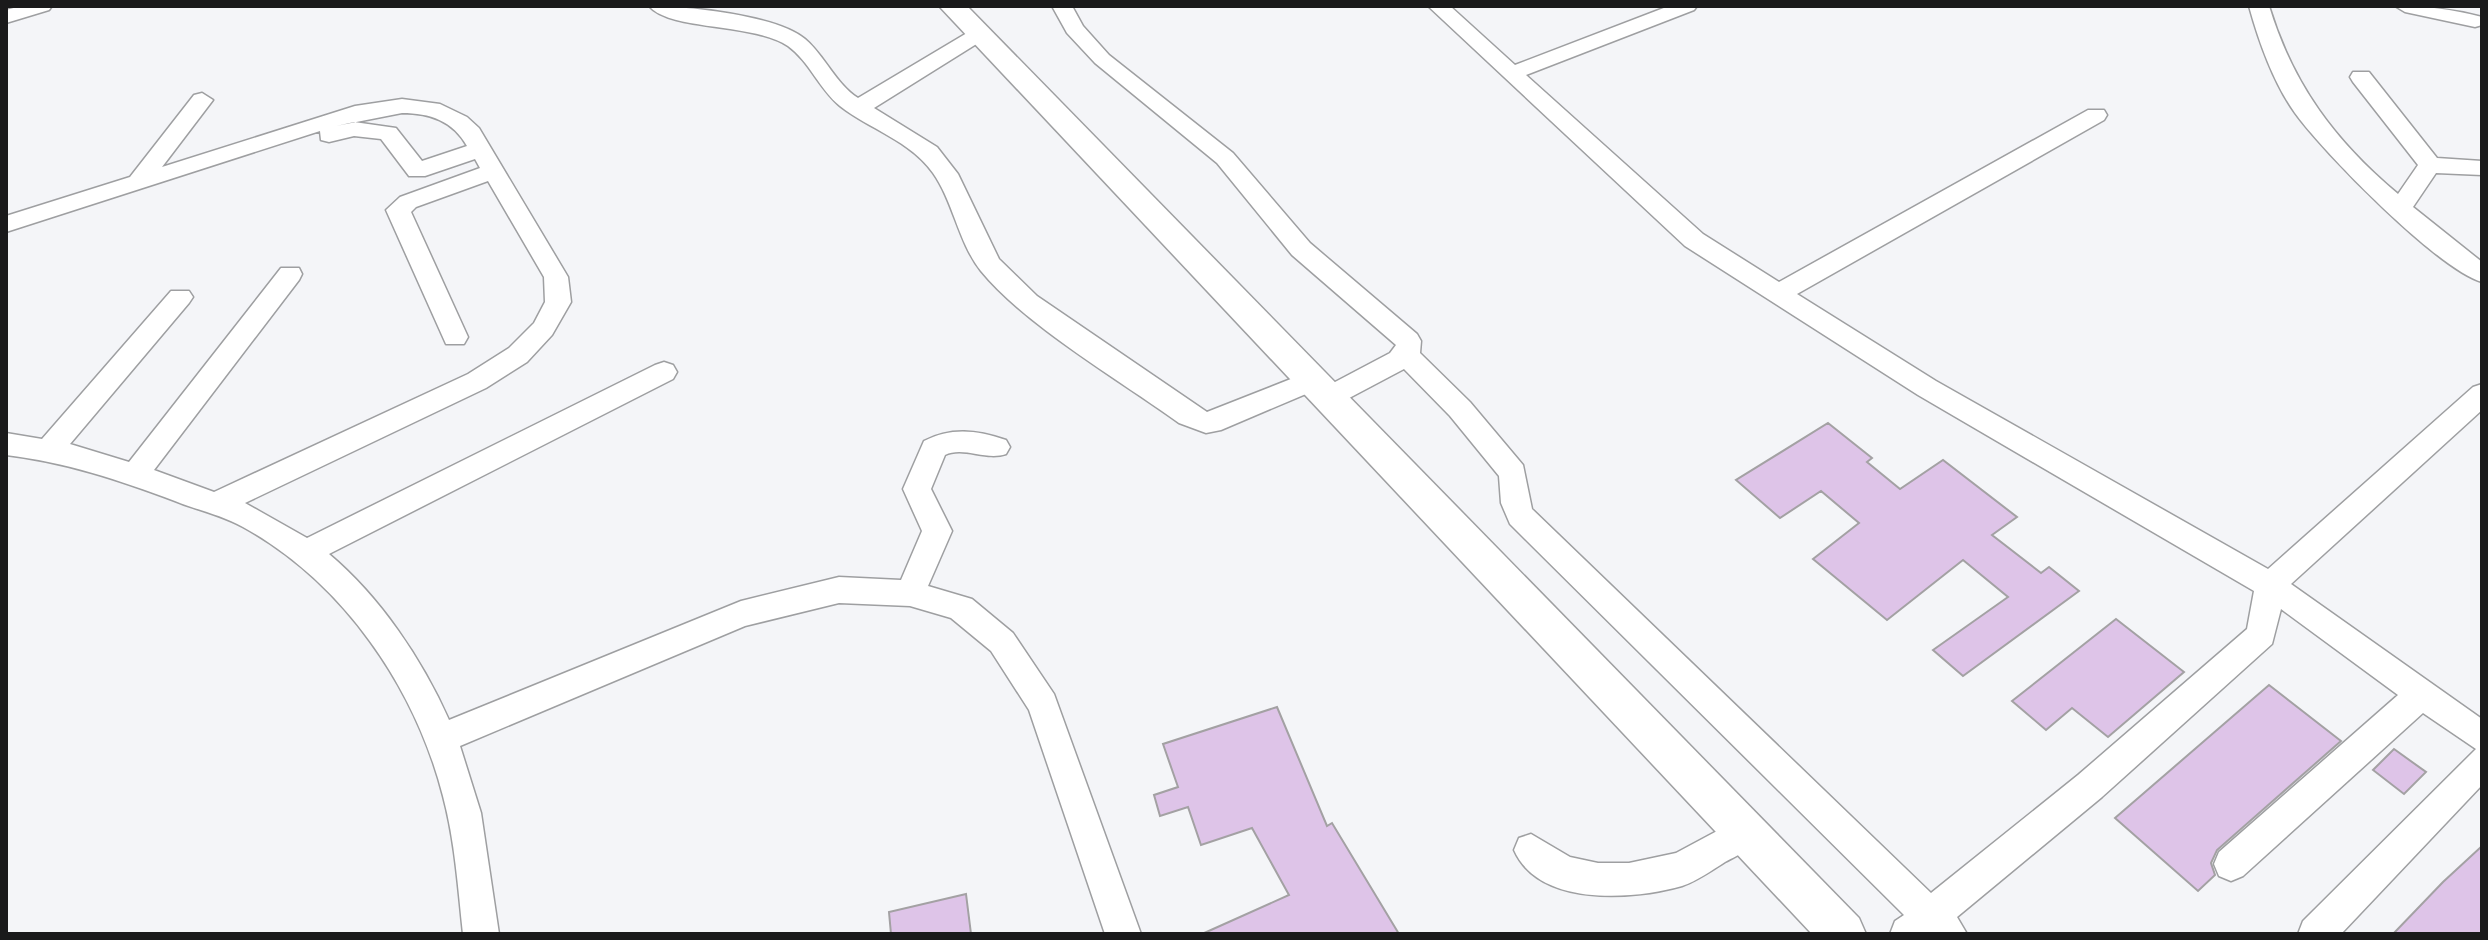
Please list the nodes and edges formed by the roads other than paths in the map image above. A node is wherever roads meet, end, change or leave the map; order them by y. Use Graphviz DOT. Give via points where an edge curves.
graph roads {
  1 [pos="42,6"];
  2 [pos="659,6"];
  3 [pos="952,6"];
  4 [pos="1062,6"];
  5 [pos="1438,6"];
  6 [pos="1687,6"];
  7 [pos="2259,6"];
  8 [pos="2405,6"];
  9 [pos="6,17"];
  10 [pos="2475,21"];
  11 [pos="979,34"];
  12 [pos="1510,74"];
  13 [pos="2361,77"];
  14 [pos="202,100"];
  15 [pos="858,108"];
  16 [pos="2096,115"];
  17 [pos="279,153"];
  18 [pos="487,160"];
  19 [pos="2430,165"];
  20 [pos="2482,168"];
  21 [pos="138,182"];
  22 [pos="2401,208"];
  23 [pos="6,224"];
  24 [pos="2482,249"];
  25 [pos="2458,258"];
  26 [pos="290,274"];
  27 [pos="2482,274"];
  28 [pos="1777,294"];
  29 [pos="180,297"];
  30 [pos="455,337"];
  31 [pos="1405,354"];
  32 [pos="664,372"];
  33 [pos="1319,389"];
  34 [pos="2482,394"];
  35 [pos="6,444"];
  36 [pos="996,447"];
  37 [pos="47,452"];
  38 [pos="136,473"];
  39 [pos="216,504"];
  40 [pos="304,553"];
  41 [pos="2270,585"];
  42 [pos="910,593"];
  43 [pos="2421,694"];
  44 [pos="2482,737"];
  45 [pos="439,739"];
  46 [pos="2482,762"];
  47 [pos="1745,832"];
  48 [pos="1531,850"];
  49 [pos="2231,864"];
  50 [pos="1929,928"];
  51 [pos="481,934"];
  52 [pos="1123,934"];
  53 [pos="1843,934"];
  54 [pos="2316,934"];
  1 -- 9 [label="street"];
  2 -- 15 [label="street" via="782,33"];
  3 -- 11 [label="main road"];
  4 -- 31 [label="street" via="1074,29 1102,59 1225,158 1301,249 1395,327 1408,341"];
  5 -- 12 [label="street"];
  6 -- 12 [label="street"];
  7 -- 22 [label="street" via="2271,46 2304,110 2369,182"];
  8 -- 10 [label="street"];
  11 -- 15 [label="street"];
  11 -- 33 [label="main road"];
  12 -- 28 [label="street" via="1694,240"];
  13 -- 19 [label="street"];
  14 -- 21 [label="street"];
  15 -- 33 [label="street" via="929,152 946,174 977,245 1004,280 1189,416 1206,423 1221,420"];
  16 -- 28 [label="street"];
  17 -- 18 [label="street" via="354,129 394,137 417,171"];
  18 -- 21 [label="street" via="457,117 415,105 385,107"];
  18 -- 30 [label="street" via="398,210"];
  18 -- 39 [label="street" via="556,277 558,302 543,329 518,355 477,381"];
  19 -- 20 [label="street"];
  19 -- 22 [label="street"];
  21 -- 23 [label="street"];
  22 -- 25 [label="street"];
  24 -- 25 [label="street"];
  25 -- 27 [label="street"];
  26 -- 38 [label="street"];
  28 -- 41 [label="street" via="1927,388"];
  29 -- 37 [label="street"];
  31 -- 33 [label="street"];
  31 -- 50 [label="street" via="1513,473 1520,516"];
  32 -- 40 [label="street"];
  33 -- 47 [label="main road"];
  34 -- 41 [label="street"];
  35 -- 37 [label="street"];
  36 -- 42 [label="street" via="950,440 934,448 917,489 937,531"];
  37 -- 38 [label="street"];
  38 -- 39 [label="street"];
  39 -- 40 [label="street" via="251,518"];
  40 -- 45 [label="street" via="387,639 425,702"];
  41 -- 43 [label="street"];
  41 -- 50 [label="street" via="2261,635"];
  42 -- 45 [label="street" via="839,590 741,614"];
  42 -- 52 [label="street" via="961,608 1002,642 1043,704"];
  43 -- 44 [label="street"];
  43 -- 49 [label="street"];
  45 -- 51 [label="street" via="459,795"];
  46 -- 54 [label="street"];
  47 -- 48 [label="street" via="1682,869 1629,880 1562,872"];
  47 -- 53 [label="main road"];
}
